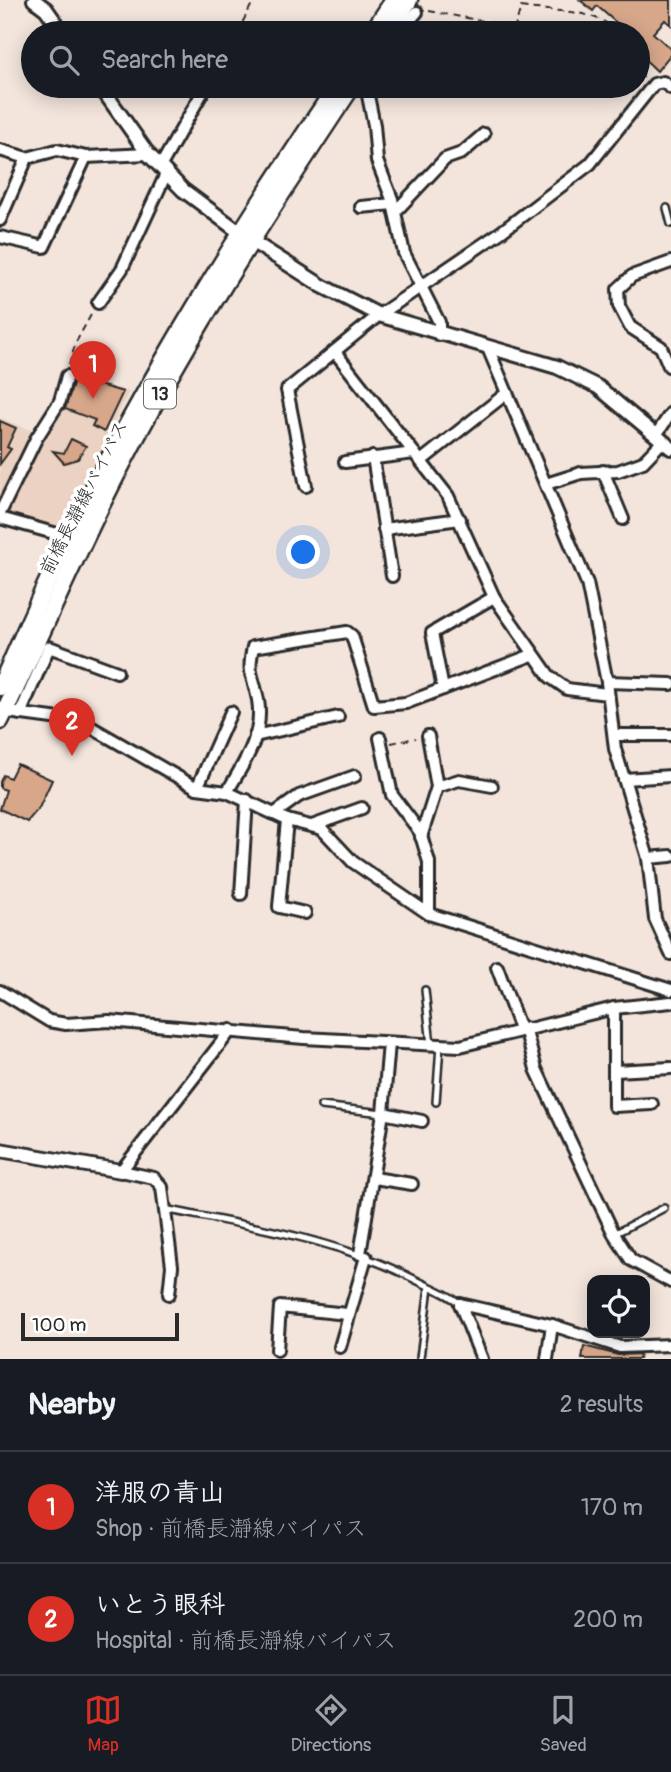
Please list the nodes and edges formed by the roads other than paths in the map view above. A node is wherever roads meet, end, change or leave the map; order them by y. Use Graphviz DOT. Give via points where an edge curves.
graph roads {
  1 [pos="34,0"];
  2 [pos="394,0"];
  3 [pos="413,6"];
  4 [pos="54,21"];
  5 [pos="380,21"];
  6 [pos="401,21"];
  7 [pos="671,88"];
  8 [pos="650,89"];
  9 [pos="108,98"];
  10 [pos="200,98"];
  11 [pos="330,98"];
  12 [pos="343,98"];
  13 [pos="368,98"];
  14 [pos="643,98"];
  15 [pos="484,134"];
  16 [pos="0,150"];
  17 [pos="148,154"];
  18 [pos="86,157"];
  19 [pos="27,158"];
  20 [pos="163,170"];
  21 [pos="0,187"];
  22 [pos="13,190"];
  23 [pos="361,207"];
  24 [pos="394,208"];
  25 [pos="667,208"];
  26 [pos="0,220"];
  27 [pos="671,225"];
  28 [pos="244,235"];
  29 [pos="0,237"];
  30 [pos="671,262"];
  31 [pos="420,285"];
  32 [pos="98,303"];
  33 [pos="379,315"];
  34 [pos="439,335"];
  35 [pos="488,348"];
  36 [pos="335,352"];
  37 [pos="670,368"];
  38 [pos="67,376"];
  39 [pos="508,393"];
  40 [pos="671,413"];
  41 [pos="663,442"];
  42 [pos="373,457"];
  43 [pos="417,457"];
  44 [pos="345,462"];
  45 [pos="603,471"];
  46 [pos="547,484"];
  47 [pos="306,486"];
  48 [pos="0,513"];
  49 [pos="0,518"];
  50 [pos="460,519"];
  51 [pos="623,519"];
  52 [pos="384,529"];
  53 [pos="68,537"];
  54 [pos="392,576"];
  55 [pos="494,597"];
  56 [pos="533,655"];
  57 [pos="117,672"];
  58 [pos="607,682"];
  59 [pos="671,684"];
  60 [pos="0,687"];
  61 [pos="443,689"];
  62 [pos="607,694"];
  63 [pos="231,712"];
  64 [pos="6,714"];
  65 [pos="338,717"];
  66 [pos="671,735"];
  67 [pos="428,736"];
  68 [pos="614,736"];
  69 [pos="255,737"];
  70 [pos="381,741"];
  71 [pos="355,776"];
  72 [pos="671,776"];
  73 [pos="624,779"];
  74 [pos="492,786"];
  75 [pos="437,787"];
  76 [pos="197,788"];
  77 [pos="227,792"];
  78 [pos="247,800"];
  79 [pos="362,808"];
  80 [pos="274,814"];
  81 [pos="288,820"];
  82 [pos="312,826"];
  83 [pos="421,837"];
  84 [pos="671,856"];
  85 [pos="648,858"];
  86 [pos="241,894"];
  87 [pos="305,913"];
  88 [pos="429,914"];
  89 [pos="671,954"];
  90 [pos="497,968"];
  91 [pos="425,990"];
  92 [pos="671,990"];
  93 [pos="0,991"];
  94 [pos="671,1002"];
  95 [pos="614,1008"];
  96 [pos="522,1028"];
  97 [pos="231,1030"];
  98 [pos="389,1043"];
  99 [pos="436,1045"];
  100 [pos="671,1068"];
  101 [pos="615,1071"];
  102 [pos="436,1102"];
  103 [pos="652,1104"];
  104 [pos="321,1106"];
  105 [pos="383,1114"];
  106 [pos="422,1121"];
  107 [pos="0,1150"];
  108 [pos="121,1171"];
  109 [pos="374,1178"];
  110 [pos="412,1184"];
  111 [pos="664,1208"];
  112 [pos="164,1209"];
  113 [pos="614,1234"];
  114 [pos="363,1256"];
  115 [pos="671,1282"];
  116 [pos="429,1287"];
  117 [pos="169,1294"];
  118 [pos="460,1304"];
  119 [pos="347,1314"];
  120 [pos="552,1325"];
  121 [pos="671,1345"];
  122 [pos="340,1346"];
  123 [pos="277,1350"];
  124 [pos="420,1358"];
  125 [pos="482,1359"];
  126 [pos="547,1359"];
  1 -- 4 [label="street"];
  2 -- 5 [label="main road"];
  3 -- 6 [label="main road"];
  7 -- 8 [label="street" via="663,82"];
  9 -- 17 [label="street"];
  10 -- 20 [label="street"];
  11 -- 28 [label="main road, 前橋長瀞線バイパス / 13"];
  12 -- 28 [label="main road, 前橋長瀞線バイパス / 13"];
  13 -- 24 [label="street" via="377,161"];
  14 -- 31 [label="street" via="590,164 501,232"];
  15 -- 24 [label="street" via="462,153 445,159"];
  16 -- 19 [label="street"];
  17 -- 18 [label="street"];
  17 -- 20 [label="street"];
  18 -- 19 [label="street" via="57,150"];
  18 -- 29 [label="street" via="44,247"];
  19 -- 22 [label="street"];
  20 -- 28 [label="street"];
  20 -- 32 [label="street" via="122,269"];
  21 -- 22 [label="street"];
  22 -- 26 [label="street"];
  23 -- 24 [label="street"];
  24 -- 31 [label="street" via="404,253"];
  25 -- 27 [label="lane"];
  28 -- 33 [label="street" via="322,286"];
  28 -- 53 [label="main road, 前橋長瀞線バイパス / 13" via="141,401"];
  28 -- 64 [label="main road, 前橋長瀞線バイパス / 13" via="122,463"];
  30 -- 37 [label="street" via="632,276 618,289 619,306 630,327 661,347"];
  31 -- 33 [label="street"];
  31 -- 34 [label="street" via="439,323"];
  33 -- 34 [label="street"];
  33 -- 36 [label="street"];
  34 -- 35 [label="street"];
  35 -- 39 [label="street"];
  35 -- 41 [label="street" via="557,367 598,387"];
  36 -- 43 [label="street"];
  36 -- 47 [label="street" via="287,390"];
  38 -- 48 [label="street" via="60,401"];
  39 -- 43 [label="street"];
  39 -- 46 [label="street"];
  40 -- 41 [label="street"];
  41 -- 45 [label="street" via="643,462"];
  42 -- 43 [label="street"];
  42 -- 44 [label="street"];
  42 -- 52 [label="street"];
  43 -- 50 [label="street"];
  45 -- 46 [label="street"];
  45 -- 51 [label="street"];
  46 -- 58 [label="street" via="587,583"];
  49 -- 53 [label="street"];
  50 -- 52 [label="street"];
  50 -- 55 [label="street"];
  52 -- 54 [label="street"];
  53 -- 60 [label="main road, 前橋長瀞線バイパス / 13"];
  55 -- 56 [label="street"];
  55 -- 61 [label="street" via="432,633"];
  56 -- 61 [label="street"];
  56 -- 62 [label="street" via="550,677 567,689"];
  57 -- 64 [label="street" via="49,647"];
  58 -- 59 [label="street"];
  58 -- 62 [label="street"];
  61 -- 69 [label="street" via="406,703 374,706 352,636 346,632 253,647 248,671 258,699"];
  62 -- 68 [label="street"];
  63 -- 76 [label="street"];
  64 -- 76 [label="street" via="82,722"];
  65 -- 69 [label="street"];
  66 -- 68 [label="street"];
  67 -- 75 [label="street"];
  68 -- 73 [label="street"];
  69 -- 77 [label="street"];
  70 -- 83 [label="street" via="392,795"];
  71 -- 80 [label="street" via="299,796"];
  72 -- 73 [label="street"];
  73 -- 85 [label="street"];
  74 -- 75 [label="street" via="459,780"];
  75 -- 83 [label="street"];
  76 -- 77 [label="street"];
  77 -- 78 [label="street"];
  78 -- 80 [label="street"];
  78 -- 86 [label="street"];
  79 -- 82 [label="street"];
  80 -- 81 [label="street"];
  81 -- 82 [label="street"];
  81 -- 87 [label="street" via="279,907"];
  82 -- 88 [label="street" via="329,835 353,862"];
  83 -- 88 [label="street" via="429,862"];
  84 -- 85 [label="street"];
  85 -- 89 [label="street" via="655,919"];
  88 -- 92 [label="street"];
  90 -- 96 [label="street"];
  91 -- 99 [label="lane"];
  93 -- 97 [label="street" via="49,1021 66,1024 109,1021"];
  94 -- 95 [label="street"];
  95 -- 96 [label="street"];
  95 -- 101 [label="street"];
  96 -- 99 [label="street" via="460,1046"];
  96 -- 113 [label="street" via="536,1069"];
  97 -- 98 [label="street"];
  97 -- 108 [label="street"];
  98 -- 99 [label="street"];
  98 -- 105 [label="street"];
  99 -- 102 [label="lane"];
  100 -- 101 [label="street"];
  101 -- 103 [label="street" via="614,1106"];
  104 -- 105 [label="lane"];
  105 -- 106 [label="street"];
  105 -- 109 [label="street"];
  107 -- 108 [label="street"];
  108 -- 112 [label="street" via="154,1178 162,1187"];
  109 -- 110 [label="street"];
  109 -- 114 [label="street"];
  111 -- 113 [label="lane"];
  112 -- 114 [label="lane" via="294,1233"];
  112 -- 117 [label="street" via="172,1266"];
  113 -- 115 [label="street" via="631,1259"];
  114 -- 116 [label="lane"];
  114 -- 119 [label="street"];
  116 -- 118 [label="lane"];
  116 -- 124 [label="lane"];
  118 -- 120 [label="street"];
  118 -- 125 [label="street"];
  119 -- 122 [label="street"];
  119 -- 123 [label="street" via="280,1307"];
  120 -- 121 [label="street" via="620,1347"];
  120 -- 126 [label="street"];
}
